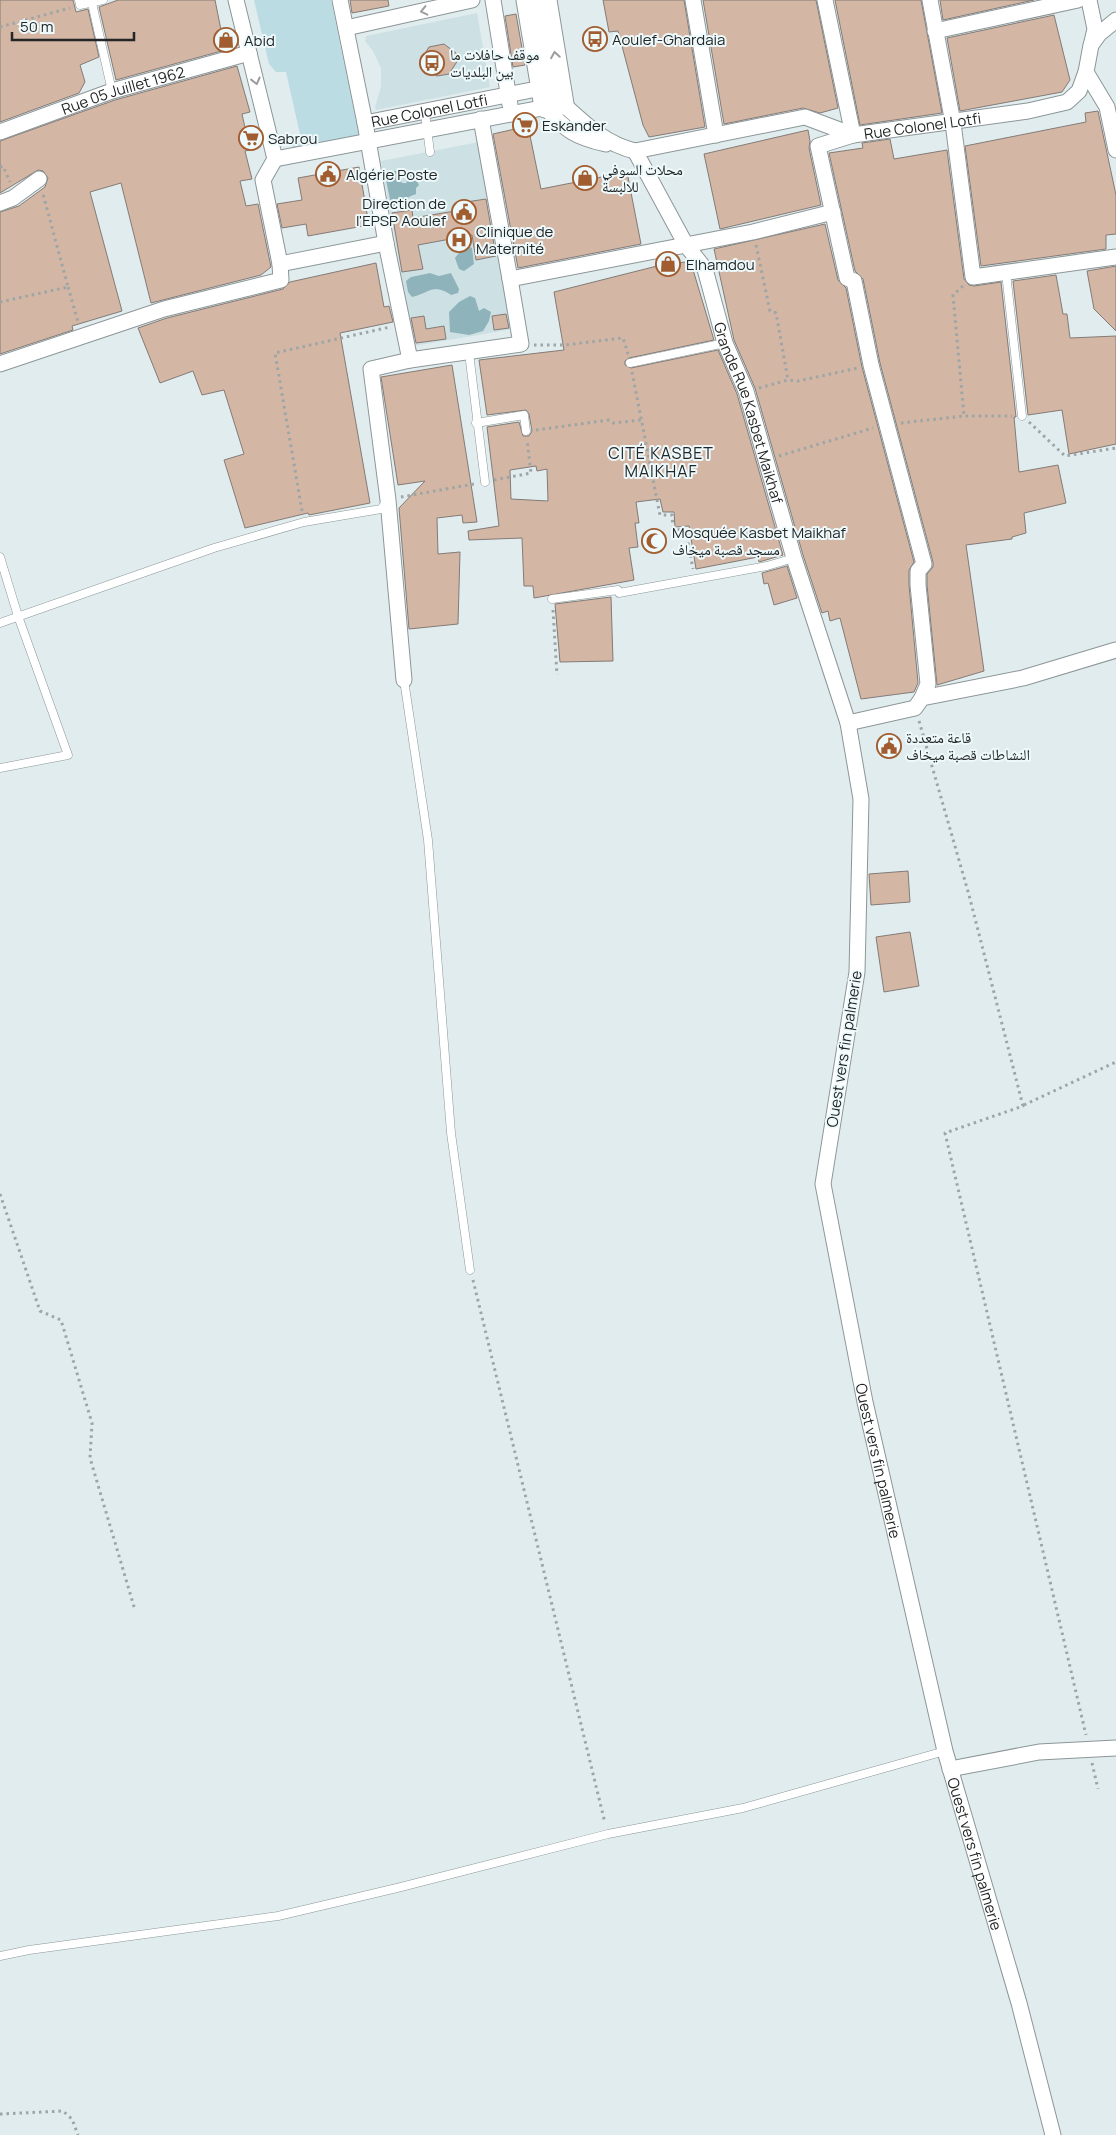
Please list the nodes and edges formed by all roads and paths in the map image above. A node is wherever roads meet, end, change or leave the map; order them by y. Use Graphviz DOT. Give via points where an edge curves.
graph roads {
  1 [pos="103,0"];
  2 [pos="236,0"];
  3 [pos="340,0"];
  4 [pos="472,0"];
  5 [pos="493,0"];
  6 [pos="527,0"];
  7 [pos="546,0"];
  8 [pos="693,0"];
  9 [pos="825,0"];
  10 [pos="930,0"];
  11 [pos="1078,0"];
  12 [pos="1090,0"];
  13 [pos="80,3"];
  14 [pos="92,3"];
  15 [pos="1116,15"];
  16 [pos="1116,20"];
  17 [pos="0,27"];
  18 [pos="346,28"];
  19 [pos="935,31"];
  20 [pos="1091,45"];
  21 [pos="248,53"];
  22 [pos="1086,72"];
  23 [pos="112,91"];
  24 [pos="508,96"];
  25 [pos="552,96"];
  26 [pos="425,113"];
  27 [pos="511,114"];
  28 [pos="481,119"];
  29 [pos="365,123"];
  30 [pos="953,123"];
  31 [pos="428,130"];
  32 [pos="0,132"];
  33 [pos="716,135"];
  34 [pos="853,135"];
  35 [pos="369,142"];
  36 [pos="629,149"];
  37 [pos="1116,150"];
  38 [pos="430,152"];
  39 [pos="275,159"];
  40 [pos="39,179"];
  41 [pos="0,203"];
  42 [pos="833,212"];
  43 [pos="753,232"];
  44 [pos="386,244"];
  45 [pos="686,245"];
  46 [pos="1116,257"];
  47 [pos="280,264"];
  48 [pos="1006,273"];
  49 [pos="973,277"];
  50 [pos="510,279"];
  51 [pos="68,287"];
  52 [pos="0,302"];
  53 [pos="403,325"];
  54 [pos="86,335"];
  55 [pos="725,343"];
  56 [pos="521,344"];
  57 [pos="469,353"];
  58 [pos="410,360"];
  59 [pos="630,363"];
  60 [pos="0,364"];
  61 [pos="871,365"];
  62 [pos="788,380"];
  63 [pos="746,391"];
  64 [pos="964,416"];
  65 [pos="1022,416"];
  66 [pos="641,420"];
  67 [pos="476,422"];
  68 [pos="526,431"];
  69 [pos="1116,448"];
  70 [pos="485,482"];
  71 [pos="388,500"];
  72 [pos="304,522"];
  73 [pos="0,557"];
  74 [pos="794,558"];
  75 [pos="694,579"];
  76 [pos="552,599"];
  77 [pos="18,616"];
  78 [pos="0,623"];
  79 [pos="1116,650"];
  80 [pos="557,675"];
  81 [pos="404,680"];
  82 [pos="918,703"];
  83 [pos="848,723"];
  84 [pos="0,768"];
  85 [pos="857,774"];
  86 [pos="1116,1062"];
  87 [pos="1024,1106"];
  88 [pos="0,1194"];
  89 [pos="470,1270"];
  90 [pos="135,1610"];
  91 [pos="1116,1748"];
  92 [pos="1089,1749"];
  93 [pos="945,1751"];
  94 [pos="950,1769"];
  95 [pos="1098,1789"];
  96 [pos="608,1834"];
  97 [pos="0,1956"];
  98 [pos="0,2114"];
  99 [pos="78,2135"];
  100 [pos="1053,2135"];
  1 -- 14 [label="lane"];
  2 -- 21 [label="street"];
  3 -- 18 [label="street, Rue Colonel Lotfi"];
  4 -- 18 [label="street, one-way"];
  5 -- 24 [label="street"];
  6 -- 25 [label="street"];
  25 -- 7 [label="street, one-way"];
  8 -- 33 [label="street"];
  9 -- 34 [label="street"];
  10 -- 19 [label="street"];
  11 -- 19 [label="street"];
  12 -- 15 [label="street" via="1106,14"];
  12 -- 20 [label="street, Rue Colonel Lotfi" via="1095,29"];
  13 -- 14 [label="lane"];
  13 -- 17 [label="path"];
  14 -- 23 [label="lane"];
  16 -- 20 [label="street"];
  18 -- 29 [label="street, Rue Colonel Lotfi"];
  19 -- 30 [label="street"];
  20 -- 22 [label="street, Rue Colonel Lotfi"];
  21 -- 23 [label="street, Rue 05 Juillet 1962"];
  21 -- 39 [label="street, one-way"];
  22 -- 30 [label="street, Rue Colonel Lotfi" via="1079,91 1067,102"];
  22 -- 37 [label="street" via="1107,107"];
  23 -- 32 [label="street, Rue 05 Juillet 1962"];
  24 -- 25 [label="street, Rue Colonel Lotfi"];
  24 -- 26 [label="street, Rue Colonel Lotfi"];
  24 -- 27 [label="street"];
  25 -- 27 [label="street, Rue Colonel Lotfi"];
  25 -- 36 [label="street, Rue Colonel Lotfi" via="569,132 585,140"];
  26 -- 29 [label="street, Rue Colonel Lotfi"];
  26 -- 31 [label="lane"];
  27 -- 28 [label="street, Rue Colonel Lotfi"];
  28 -- 31 [label="street, Rue Colonel Lotfi"];
  28 -- 50 [label="street"];
  29 -- 35 [label="street"];
  30 -- 34 [label="street, Rue Colonel Lotfi"];
  30 -- 49 [label="street"];
  31 -- 35 [label="street, Rue Colonel Lotfi"];
  31 -- 38 [label="lane"];
  33 -- 34 [label="street, Rue Colonel Lotfi" via="805,117"];
  33 -- 36 [label="street, Rue Colonel Lotfi"];
  34 -- 42 [label="street" via="818,146"];
  35 -- 39 [label="street, Rue Colonel Lotfi"];
  35 -- 44 [label="street"];
  36 -- 45 [label="street, Grande Rue Kasbet Maikhaf"];
  39 -- 47 [label="street" via="263,180"];
  40 -- 41 [label="street" via="13,198"];
  40 -- 51 [label="path"];
  42 -- 43 [label="street"];
  42 -- 61 [label="street" via="847,278 854,281"];
  43 -- 45 [label="street"];
  43 -- 62 [label="path" via="770,311 776,312"];
  44 -- 47 [label="street"];
  44 -- 53 [label="street"];
  45 -- 50 [label="street"];
  45 -- 55 [label="street, Grande Rue Kasbet Maikhaf" via="705,269"];
  46 -- 48 [label="street"];
  47 -- 54 [label="street" via="280,280 164,309"];
  48 -- 49 [label="street"];
  48 -- 65 [label="lane"];
  49 -- 64 [label="path" via="953,295"];
  50 -- 56 [label="street"];
  51 -- 52 [label="path"];
  51 -- 54 [label="path" via="76,318"];
  53 -- 58 [label="street"];
  53 -- 72 [label="path" via="275,353"];
  54 -- 60 [label="street"];
  55 -- 59 [label="lane"];
  55 -- 63 [label="street, Grande Rue Kasbet Maikhaf"];
  56 -- 57 [label="street"];
  56 -- 59 [label="path" via="564,345 623,338"];
  57 -- 58 [label="street"];
  57 -- 67 [label="lane"];
  58 -- 71 [label="street" via="371,369"];
  59 -- 66 [label="path"];
  61 -- 62 [label="path"];
  61 -- 82 [label="street" via="924,564 918,571 918,585 928,684"];
  62 -- 63 [label="path"];
  63 -- 74 [label="street, Grande Rue Kasbet Maikhaf"];
  65 -- 69 [label="path" via="1065,456"];
  66 -- 68 [label="path" via="613,423 609,420"];
  66 -- 75 [label="path" via="660,515 672,515 673,528 686,532"];
  67 -- 68 [label="lane" via="524,415"];
  67 -- 70 [label="lane"];
  68 -- 70 [label="path" via="531,473"];
  70 -- 71 [label="path"];
  71 -- 72 [label="lane" via="381,509"];
  71 -- 81 [label="street"];
  72 -- 77 [label="lane" via="214,548"];
  73 -- 77 [label="lane"];
  74 -- 75 [label="lane"];
  74 -- 83 [label="street, Grande Rue Kasbet Maikhaf"];
  75 -- 76 [label="lane" via="619,593 618,590"];
  76 -- 80 [label="path"];
  77 -- 78 [label="lane"];
  77 -- 84 [label="lane" via="68,755"];
  79 -- 82 [label="street" via="1023,678"];
  81 -- 89 [label="lane" via="428,840 451,1133"];
  82 -- 83 [label="street"];
  82 -- 87 [label="path"];
  83 -- 85 [label="street, Grande Rue Kasbet Maikhaf"];
  85 -- 93 [label="street, Ouest vers fin palmerie" via="861,799 857,972 823,1184 865,1402"];
  86 -- 87 [label="path"];
  87 -- 92 [label="path" via="944,1133"];
  88 -- 90 [label="path" via="40,1311 61,1320 92,1423 90,1458"];
  89 -- 96 [label="path"];
  91 -- 92 [label="street"];
  92 -- 94 [label="street" via="1039,1752"];
  92 -- 95 [label="path"];
  93 -- 94 [label="street, Ouest vers fin palmerie"];
  93 -- 96 [label="lane" via="743,1808"];
  94 -- 100 [label="street, Ouest vers fin palmerie" via="1019,2003"];
  96 -- 97 [label="lane" via="278,1916"];
  98 -- 99 [label="path" via="62,2111 72,2119"];
}
